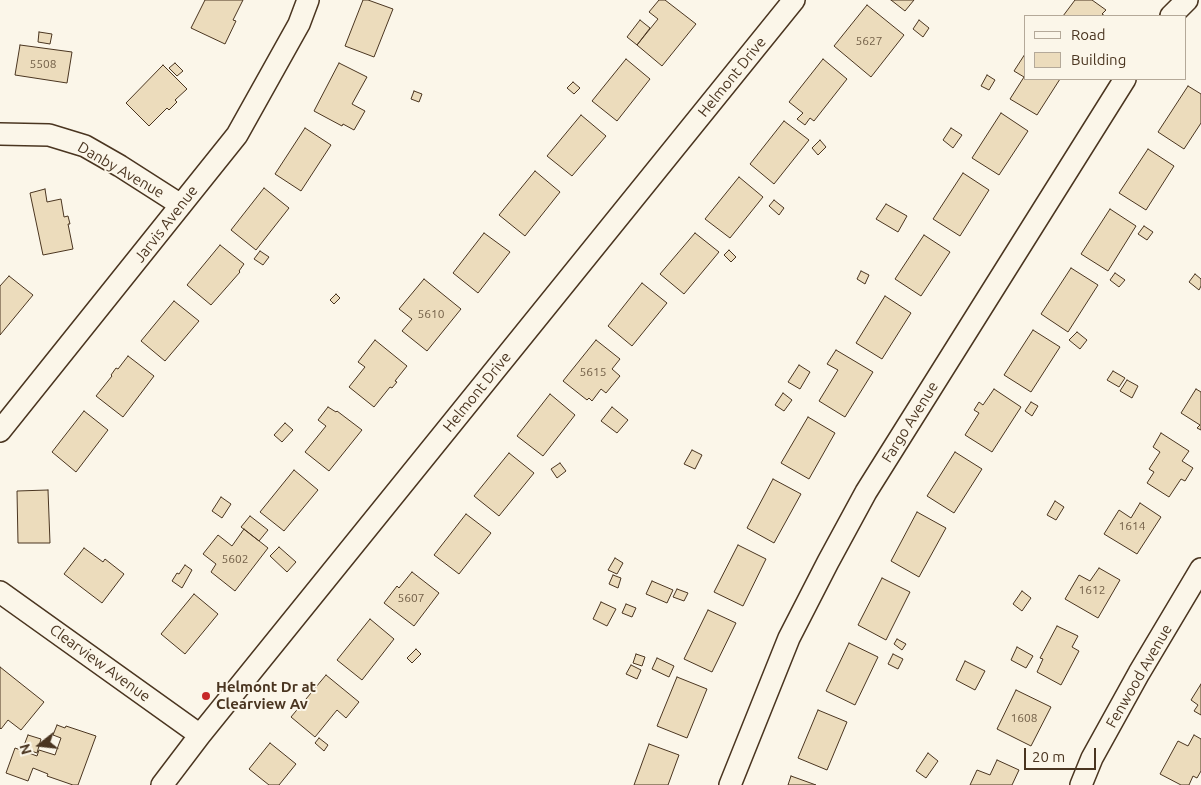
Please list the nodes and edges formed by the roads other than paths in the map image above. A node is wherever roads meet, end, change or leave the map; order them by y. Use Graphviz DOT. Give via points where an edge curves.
graph roads {
  1 [pos="308,0"];
  2 [pos="794,0"];
  3 [pos="1187,0"];
  4 [pos="1172,15"];
  5 [pos="1124,80"];
  6 [pos="0,134"];
  7 [pos="181,205"];
  8 [pos="0,431"];
  9 [pos="1201,569"];
  10 [pos="0,592"];
  11 [pos="200,735"];
  12 [pos="162,785"];
  13 [pos="730,785"];
  14 [pos="1081,785"];
  1 -- 7 [label="street, Jarvis Avenue" via="299,24 237,135"];
  2 -- 11 [label="street, Helmont Drive"];
  3 -- 4 [label="street"];
  5 -- 13 [label="street, Fargo Avenue" via="866,492 789,638"];
  6 -- 7 [label="street, Danby Avenue" via="49,135 85,146"];
  7 -- 8 [label="street, Jarvis Avenue"];
  9 -- 14 [label="street, Fenwood Avenue" via="1134,681"];
  10 -- 11 [label="street, Clearview Avenue"];
  11 -- 12 [label="street, Helmont Drive"];
}
